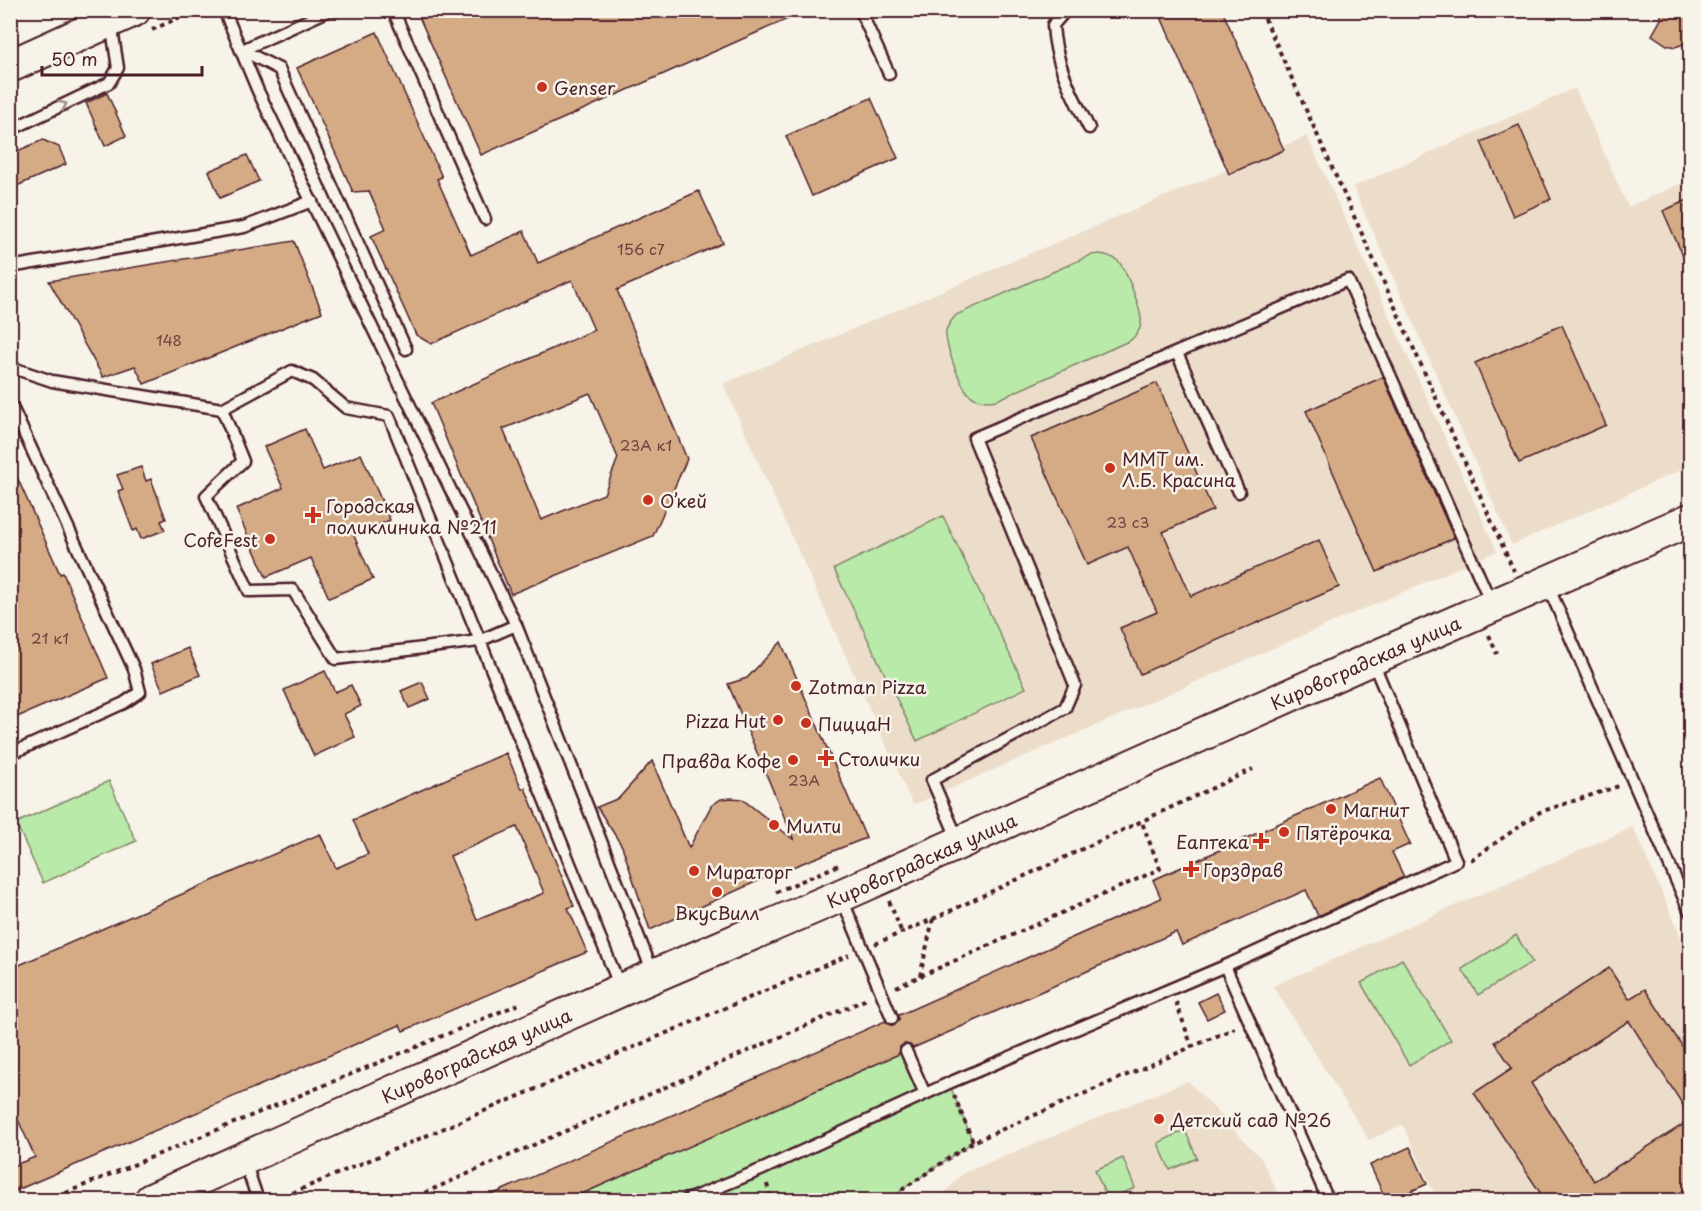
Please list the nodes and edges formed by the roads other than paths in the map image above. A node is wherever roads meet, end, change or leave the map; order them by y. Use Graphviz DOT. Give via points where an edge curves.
graph roads {
  1 [pos="224,10"];
  2 [pos="330,10"];
  3 [pos="393,10"];
  4 [pos="860,10"];
  5 [pos="1066,10"];
  6 [pos="127,14"];
  7 [pos="242,50"];
  8 [pos="10,66"];
  9 [pos="889,74"];
  10 [pos="1089,128"];
  11 [pos="10,130"];
  12 [pos="312,201"];
  13 [pos="485,219"];
  14 [pos="10,267"];
  15 [pos="406,349"];
  16 [pos="1176,353"];
  17 [pos="10,367"];
  18 [pos="10,403"];
  19 [pos="222,409"];
  20 [pos="1239,492"];
  21 [pos="1690,520"];
  22 [pos="1532,581"];
  23 [pos="1493,606"];
  24 [pos="516,625"];
  25 [pos="479,641"];
  26 [pos="1371,659"];
  27 [pos="10,754"];
  28 [pos="959,842"];
  29 [pos="840,896"];
  30 [pos="1690,912"];
  31 [pos="1225,966"];
  32 [pos="654,976"];
  33 [pos="621,990"];
  34 [pos="892,1018"];
  35 [pos="906,1051"];
  36 [pos="925,1094"];
  37 [pos="244,1159"];
  38 [pos="151,1200"];
  39 [pos="258,1200"];
  40 [pos="687,1200"];
  41 [pos="1328,1200"];
  1 -- 7 [label="lane"];
  2 -- 7 [label="lane"];
  3 -- 13 [label="lane"];
  4 -- 9 [label="lane"];
  5 -- 10 [label="lane" via="1053,25 1054,45 1062,74"];
  6 -- 8 [label="street"];
  11 -- 6 [label="lane, one-way" via="109,83 118,68 112,29"];
  7 -- 12 [label="lane"];
  7 -- 15 [label="lane" via="279,69"];
  12 -- 14 [label="lane" via="244,227"];
  12 -- 24 [label="lane"];
  16 -- 20 [label="lane"];
  16 -- 23 [label="lane" via="1348,280"];
  16 -- 28 [label="lane" via="974,438 1075,685 1065,708 932,780"];
  17 -- 19 [label="lane" via="52,381"];
  18 -- 27 [label="lane" via="135,669 140,692 124,703"];
  19 -- 25 [label="lane" via="292,371 313,380 346,408 389,416"];
  19 -- 25 [label="lane" via="243,461 206,496 249,591 293,590 336,659"];
  21 -- 22 [label="street, Кировоградская улица"];
  22 -- 23 [label="street, Кировоградская улица"];
  22 -- 30 [label="lane" via="1634,781"];
  23 -- 26 [label="street, Кировоградская улица"];
  24 -- 25 [label="lane"];
  24 -- 32 [label="lane"];
  25 -- 33 [label="lane"];
  26 -- 28 [label="street, Кировоградская улица"];
  26 -- 31 [label="lane" via="1456,861"];
  28 -- 29 [label="street, Кировоградская улица"];
  29 -- 32 [label="street, Кировоградская улица"];
  29 -- 34 [label="lane"];
  31 -- 36 [label="lane"];
  31 -- 41 [label="lane"];
  32 -- 33 [label="street, Кировоградская улица"];
  33 -- 37 [label="street, Кировоградская улица"];
  35 -- 36 [label="lane"];
  36 -- 40 [label="lane"];
  37 -- 38 [label="street, Кировоградская улица"];
  37 -- 39 [label="lane"];
}
